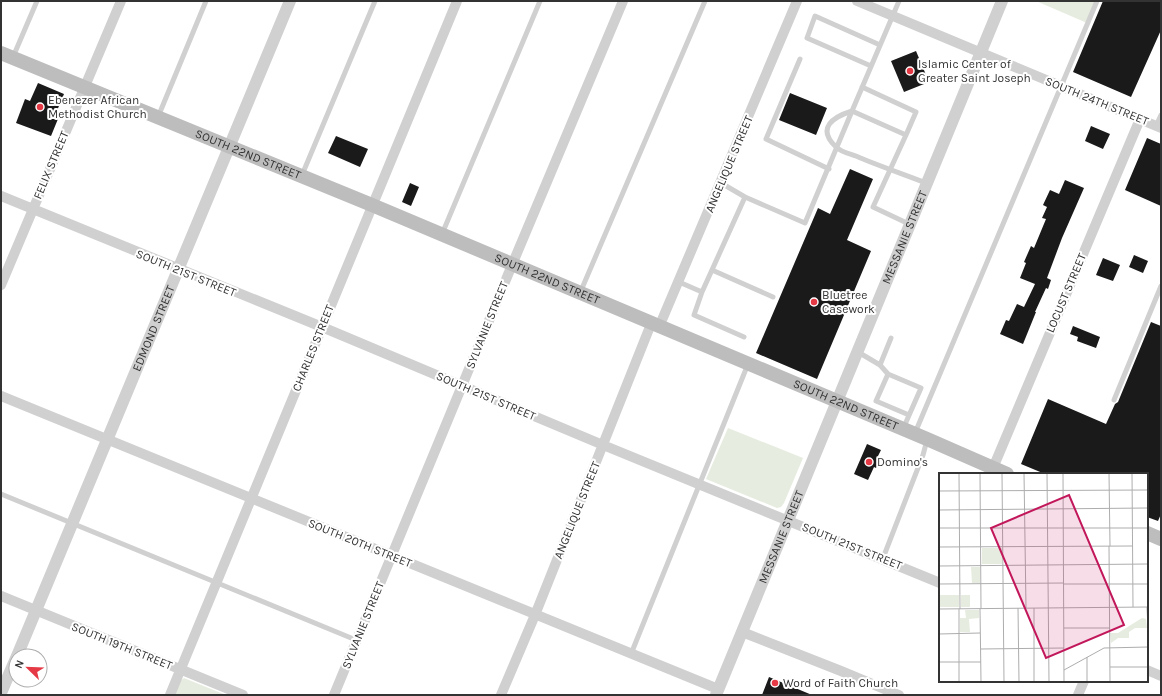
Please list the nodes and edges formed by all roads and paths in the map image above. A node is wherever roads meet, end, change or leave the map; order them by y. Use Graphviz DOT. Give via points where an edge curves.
graph roads {
  1 [pos="37,1"];
  2 [pos="121,1"];
  3 [pos="206,1"];
  4 [pos="290,1"];
  5 [pos="375,1"];
  6 [pos="457,1"];
  7 [pos="540,1"];
  8 [pos="623,1"];
  9 [pos="705,1"];
  10 [pos="797,1"];
  11 [pos="857,1"];
  12 [pos="899,1"];
  13 [pos="1002,1"];
  14 [pos="1097,1"];
  15 [pos="893,16"];
  16 [pos="880,45"];
  17 [pos="980,53"];
  18 [pos="7,55"];
  19 [pos="800,59"];
  20 [pos="871,66"];
  21 [pos="1061,86"];
  22 [pos="862,87"];
  23 [pos="84,88"];
  24 [pos="852,111"];
  25 [pos="1161,115"];
  26 [pos="158,118"];
  27 [pos="1140,119"];
  28 [pos="1159,127"];
  29 [pos="906,135"];
  30 [pos="229,147"];
  31 [pos="837,148"];
  32 [pos="829,169"];
  33 [pos="890,171"];
  34 [pos="301,176"];
  35 [pos="926,183"];
  36 [pos="720,184"];
  37 [pos="1,196"];
  38 [pos="745,197"];
  39 [pos="372,206"];
  40 [pos="32,210"];
  41 [pos="909,224"];
  42 [pos="442,234"];
  43 [pos="512,265"];
  44 [pos="178,269"];
  45 [pos="712,270"];
  46 [pos="678,282"];
  47 [pos="1,285"];
  48 [pos="1161,286"];
  49 [pos="702,292"];
  50 [pos="580,294"];
  51 [pos="773,297"];
  52 [pos="655,325"];
  53 [pos="322,327"];
  54 [pos="744,337"];
  55 [pos="891,338"];
  56 [pos="857,351"];
  57 [pos="748,364"];
  58 [pos="880,365"];
  59 [pos="888,374"];
  60 [pos="462,386"];
  61 [pos="1,396"];
  62 [pos="1114,400"];
  63 [pos="836,401"];
  64 [pos="909,415"];
  65 [pos="915,434"];
  66 [pos="108,439"];
  67 [pos="602,445"];
  68 [pos="993,468"];
  69 [pos="1005,473"];
  70 [pos="700,484"];
  71 [pos="1,494"];
  72 [pos="251,499"];
  73 [pos="787,520"];
  74 [pos="73,523"];
  75 [pos="1148,533"];
  76 [pos="1161,539"];
  77 [pos="391,556"];
  78 [pos="881,558"];
  79 [pos="217,582"];
  80 [pos="939,583"];
  81 [pos="1,596"];
  82 [pos="36,610"];
  83 [pos="535,615"];
  84 [pos="742,632"];
  85 [pos="356,640"];
  86 [pos="20,648"];
  87 [pos="631,654"];
  88 [pos="180,670"];
  89 [pos="1148,670"];
  90 [pos="1161,676"];
  91 [pos="8,677"];
  92 [pos="1084,682"];
  93 [pos="717,692"];
  94 [pos="1,694"];
  95 [pos="5,695"];
  96 [pos="170,695"];
  97 [pos="243,695"];
  98 [pos="334,695"];
  99 [pos="501,695"];
  100 [pos="899,695"];
  101 [pos="1078,695"];
  1 -- 18 [label="lane"];
  2 -- 23 [label="street, FELIX STREET"];
  3 -- 26 [label="lane"];
  4 -- 30 [label="street, EDMOND STREET"];
  5 -- 34 [label="lane"];
  6 -- 39 [label="street, CHARLES STREET"];
  7 -- 42 [label="lane"];
  8 -- 43 [label="street, SYLVANIE STREET"];
  9 -- 50 [label="lane"];
  10 -- 36 [label="street, ANGELIQUE STREET"];
  11 -- 15 [label="street, SOUTH 24TH STREET"];
  12 -- 15 [label="lane"];
  13 -- 17 [label="street, MESSANIE STREET"];
  14 -- 21 [label="lane"];
  15 -- 16 [label="lane"];
  15 -- 17 [label="street, SOUTH 24TH STREET"];
  16 -- 20 [label="lane"];
  16 -- 20 [label="lane" via="815,16 807,38"];
  17 -- 21 [label="street, SOUTH 24TH STREET"];
  17 -- 35 [label="street, MESSANIE STREET"];
  18 -- 23 [label="main road, SOUTH 22ND STREET"];
  19 -- 32 [label="lane" via="766,139"];
  20 -- 22 [label="lane"];
  21 -- 27 [label="street, SOUTH 24TH STREET"];
  21 -- 65 [label="lane"];
  22 -- 24 [label="lane"];
  22 -- 29 [label="lane" via="916,112"];
  23 -- 26 [label="main road, SOUTH 22ND STREET"];
  23 -- 40 [label="street, FELIX STREET"];
  24 -- 29 [label="lane"];
  24 -- 31 [label="lane"];
  24 -- 31 [label="lane" via="839,115 829,125 828,137"];
  25 -- 28 [label="lane"];
  26 -- 30 [label="main road, SOUTH 22ND STREET"];
  27 -- 28 [label="street, SOUTH 24TH STREET"];
  27 -- 68 [label="street, LOCUST STREET"];
  29 -- 33 [label="lane"];
  30 -- 34 [label="main road, SOUTH 22ND STREET"];
  30 -- 44 [label="street, EDMOND STREET"];
  31 -- 32 [label="lane"];
  31 -- 33 [label="lane"];
  32 -- 38 [label="lane" via="805,222"];
  33 -- 35 [label="lane"];
  33 -- 41 [label="lane" via="874,207"];
  34 -- 39 [label="main road, SOUTH 22ND STREET"];
  35 -- 41 [label="street, MESSANIE STREET"];
  36 -- 38 [label="lane"];
  36 -- 46 [label="street, ANGELIQUE STREET"];
  37 -- 40 [label="street, SOUTH 21ST STREET"];
  38 -- 45 [label="lane"];
  39 -- 42 [label="main road, SOUTH 22ND STREET"];
  39 -- 53 [label="street, CHARLES STREET"];
  40 -- 44 [label="street, SOUTH 21ST STREET"];
  40 -- 47 [label="street, FELIX STREET"];
  41 -- 56 [label="street, MESSANIE STREET"];
  42 -- 43 [label="main road, SOUTH 22ND STREET"];
  43 -- 50 [label="main road, SOUTH 22ND STREET"];
  43 -- 60 [label="street, SYLVANIE STREET"];
  44 -- 53 [label="street, SOUTH 21ST STREET"];
  44 -- 66 [label="street, EDMOND STREET"];
  45 -- 49 [label="lane"];
  45 -- 51 [label="lane"];
  46 -- 49 [label="lane"];
  46 -- 52 [label="street, ANGELIQUE STREET"];
  48 -- 62 [label="lane"];
  49 -- 54 [label="lane" via="694,315"];
  50 -- 52 [label="main road, SOUTH 22ND STREET"];
  52 -- 57 [label="main road, SOUTH 22ND STREET"];
  52 -- 67 [label="street, ANGELIQUE STREET"];
  53 -- 60 [label="street, SOUTH 21ST STREET"];
  53 -- 72 [label="street, CHARLES STREET"];
  55 -- 58 [label="lane"];
  56 -- 58 [label="lane"];
  56 -- 63 [label="street, MESSANIE STREET"];
  57 -- 63 [label="main road, SOUTH 22ND STREET"];
  57 -- 70 [label="lane"];
  58 -- 59 [label="lane"];
  59 -- 64 [label="lane" via="921,388"];
  59 -- 64 [label="lane" via="876,401"];
  60 -- 67 [label="street, SOUTH 21ST STREET"];
  60 -- 77 [label="street, SYLVANIE STREET"];
  61 -- 66 [label="street, SOUTH 20TH STREET"];
  63 -- 65 [label="main road, SOUTH 22ND STREET"];
  63 -- 73 [label="street, MESSANIE STREET"];
  64 -- 65 [label="lane"];
  65 -- 68 [label="main road, SOUTH 22ND STREET"];
  65 -- 78 [label="lane" via="923,455"];
  66 -- 72 [label="street, SOUTH 20TH STREET"];
  66 -- 74 [label="street, EDMOND STREET"];
  67 -- 70 [label="street, SOUTH 21ST STREET"];
  67 -- 83 [label="street, ANGELIQUE STREET"];
  68 -- 69 [label="main road, SOUTH 22ND STREET"];
  70 -- 73 [label="street, SOUTH 21ST STREET"];
  70 -- 87 [label="lane"];
  71 -- 74 [label="lane"];
  72 -- 77 [label="street, SOUTH 20TH STREET"];
  72 -- 79 [label="street, CHARLES STREET"];
  73 -- 78 [label="street, SOUTH 21ST STREET"];
  73 -- 84 [label="street, MESSANIE STREET"];
  74 -- 79 [label="lane"];
  74 -- 82 [label="street, EDMOND STREET"];
  75 -- 76 [label="main road"];
  77 -- 83 [label="street, SOUTH 20TH STREET"];
  77 -- 85 [label="street, SYLVANIE STREET"];
  78 -- 80 [label="street, SOUTH 21ST STREET"];
  79 -- 85 [label="lane"];
  79 -- 88 [label="street, CHARLES STREET"];
  81 -- 82 [label="street, SOUTH 19TH STREET"];
  82 -- 86 [label="street, EDMOND STREET"];
  82 -- 88 [label="street, SOUTH 19TH STREET"];
  83 -- 87 [label="street, SOUTH 20TH STREET"];
  83 -- 99 [label="street, ANGELIQUE STREET"];
  84 -- 93 [label="street, MESSANIE STREET"];
  84 -- 100 [label="street"];
  85 -- 98 [label="street, SYLVANIE STREET"];
  87 -- 93 [label="street, SOUTH 20TH STREET"];
  88 -- 96 [label="street, CHARLES STREET"];
  88 -- 97 [label="street, SOUTH 19TH STREET"];
  89 -- 90 [label="street"];
  91 -- 94 [label="street, EDMOND STREET"];
  92 -- 101 [label="street"];
  94 -- 95 [label="lane"];
}
